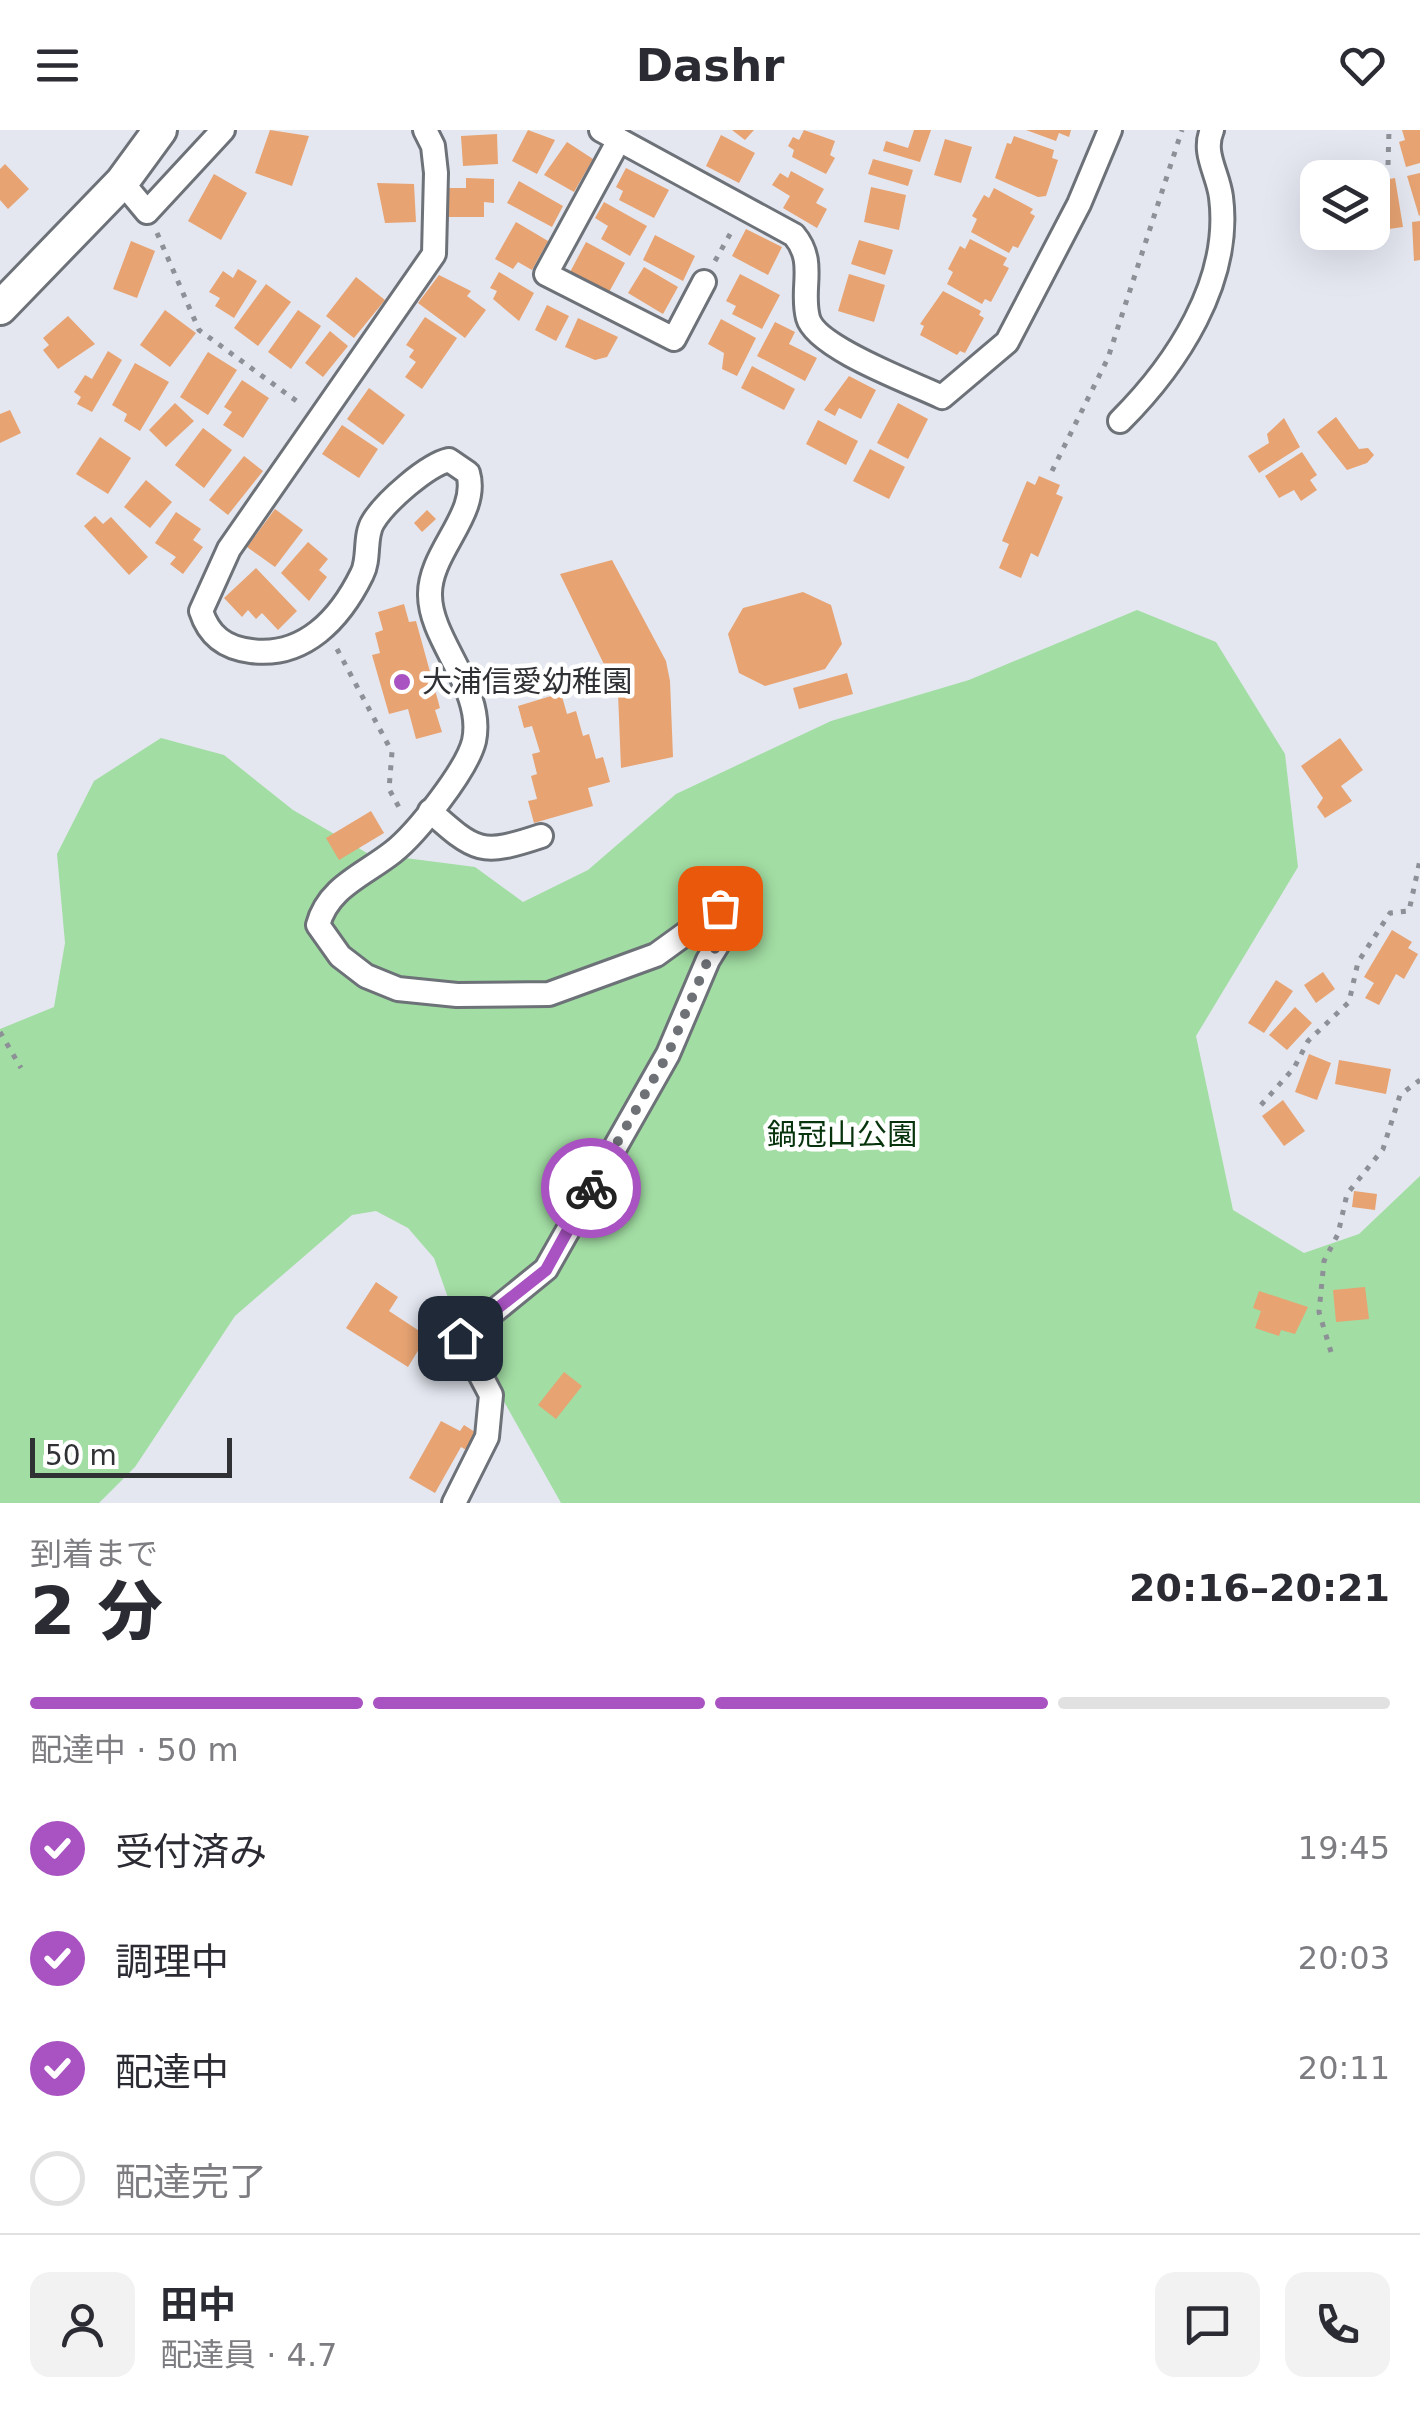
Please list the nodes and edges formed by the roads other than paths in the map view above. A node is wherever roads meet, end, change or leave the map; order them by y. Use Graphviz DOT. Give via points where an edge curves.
graph roads {
  1 [pos="160,130"];
  2 [pos="223,130"];
  3 [pos="425,130"];
  4 [pos="1212,130"];
  5 [pos="1109,131"];
  6 [pos="610,135"];
  7 [pos="122,182"];
  8 [pos="704,282"];
  9 [pos="0,308"];
  10 [pos="1120,422"];
  11 [pos="430,811"];
  12 [pos="542,836"];
  13 [pos="454,1503"];
  1 -- 7 [label="street"];
  2 -- 7 [label="street" via="147,212"];
  3 -- 11 [label="street" via="436,173 434,254 229,549 202,611 216,638 246,651 281,653 315,638 363,573 372,523 426,468 449,460 460,464 470,492 439,558 429,598 472,706 474,741"];
  4 -- 10 [label="street" via="1207,142 1221,197 1213,268 1181,352"];
  5 -- 6 [label="street" via="1007,342 942,396 814,331 807,315 804,247 794,235"];
  6 -- 8 [label="street" via="546,274 674,339"];
  7 -- 9 [label="street"];
  11 -- 12 [label="street" via="468,845 501,849"];
  11 -- 13 [label="street" via="396,850 338,890 323,906 318,925 340,956 398,989 550,994 656,955 720,908 734,918 708,960 668,1054 546,1270 460,1338 492,1395 487,1436"];
}
